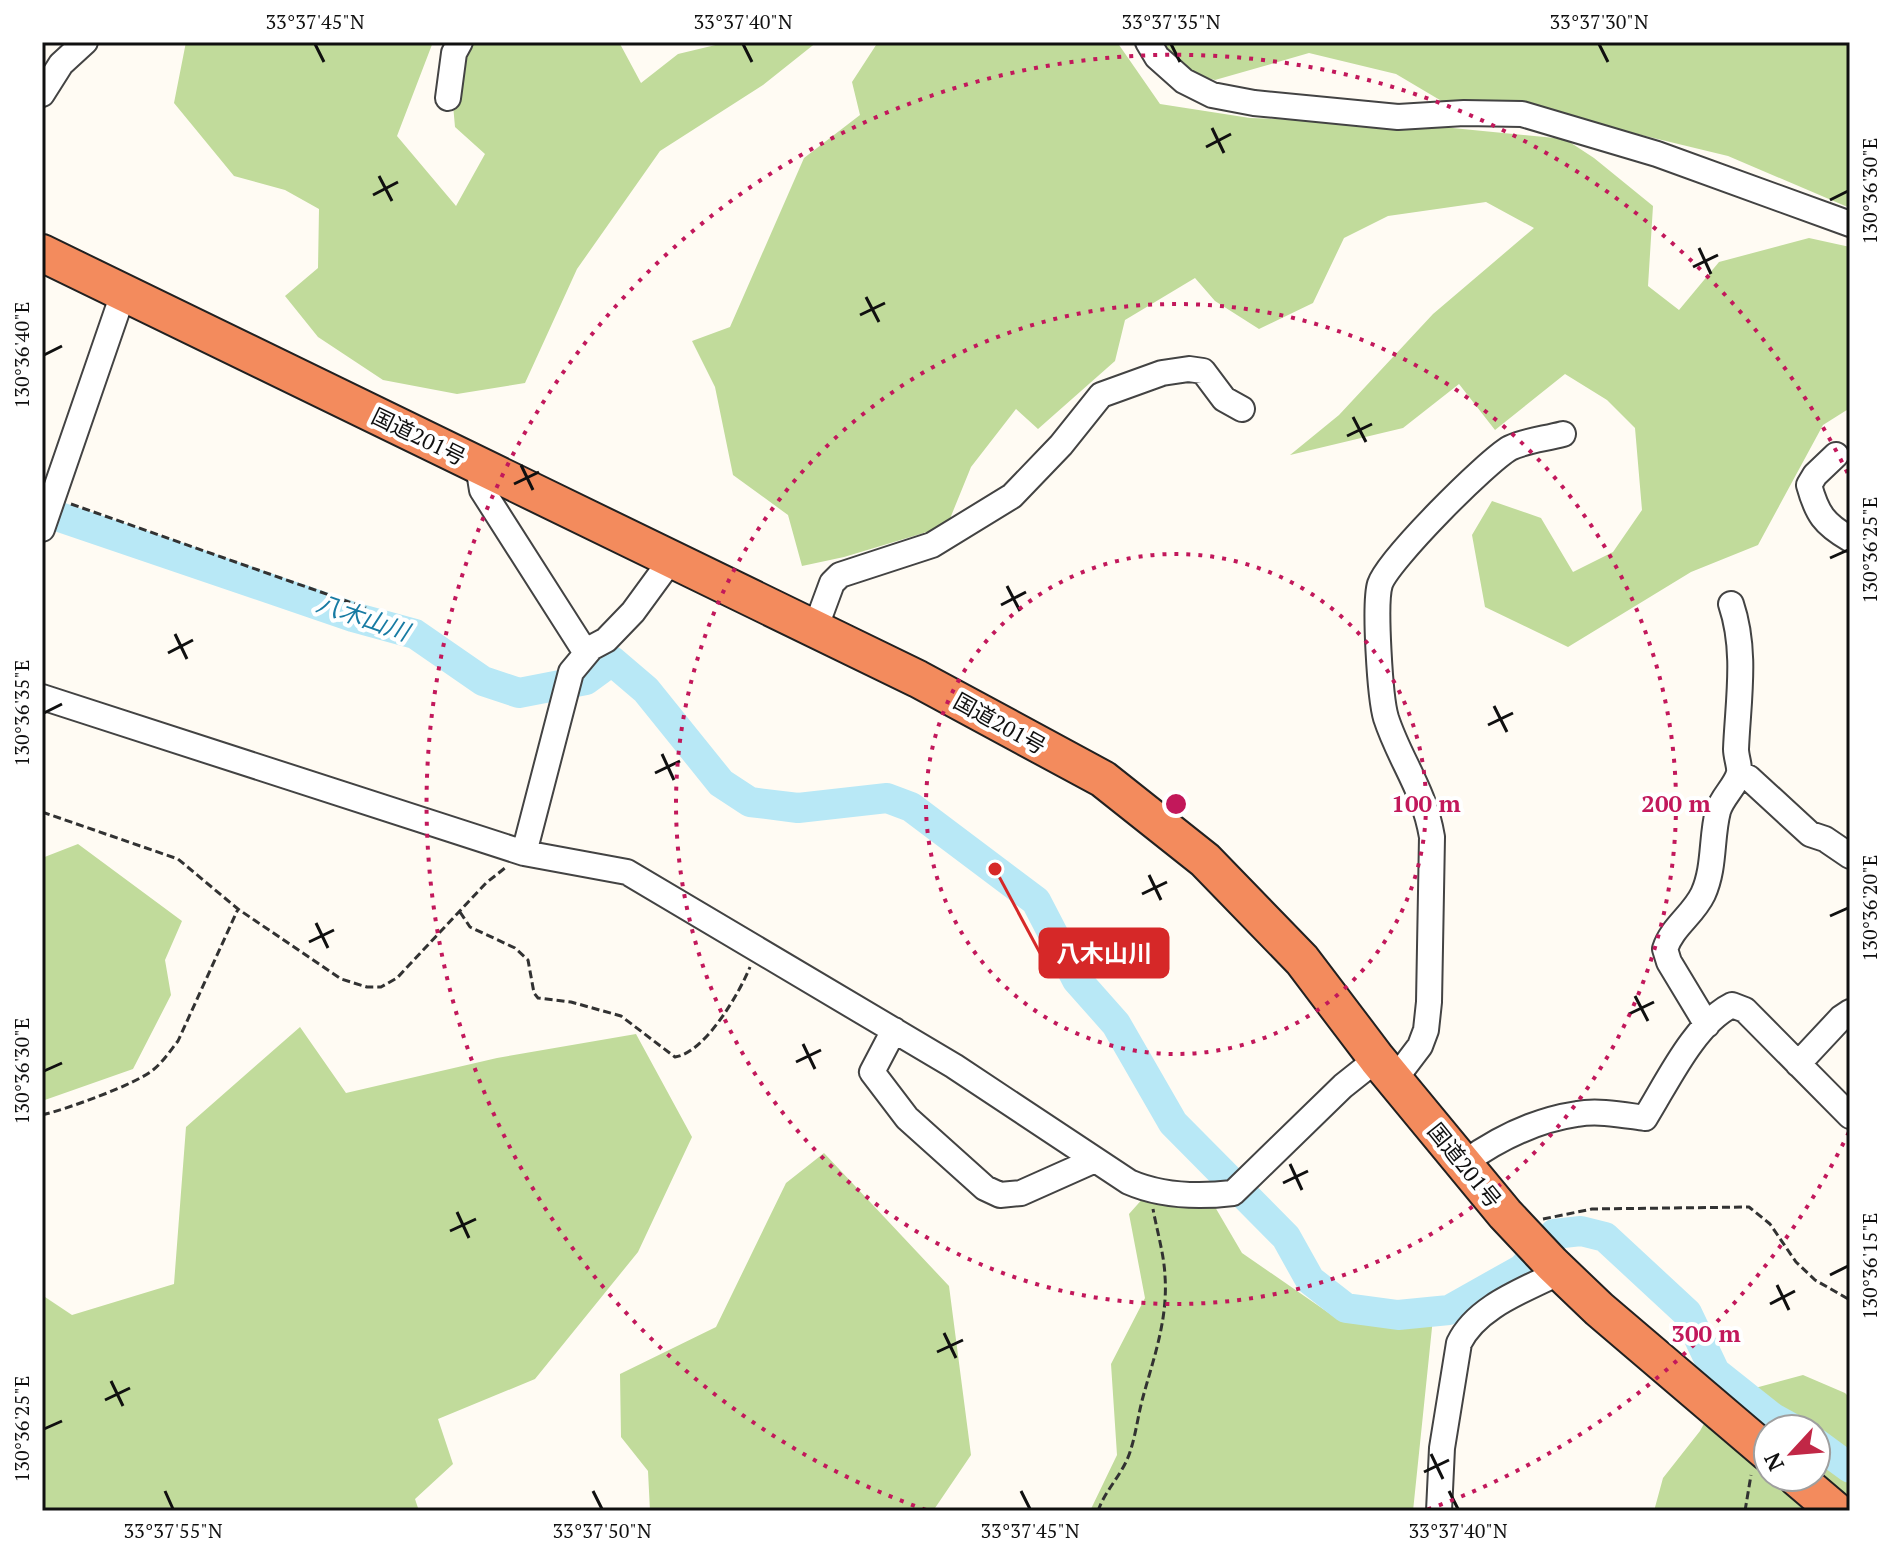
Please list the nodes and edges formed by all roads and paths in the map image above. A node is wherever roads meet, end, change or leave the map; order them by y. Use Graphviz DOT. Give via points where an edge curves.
graph roads {
  1 [pos="85,42"];
  2 [pos="460,42"];
  3 [pos="1148,42"];
  4 [pos="42,94"];
  5 [pos="448,98"];
  6 [pos="1850,224"];
  7 [pos="42,253"];
  8 [pos="124,291"];
  9 [pos="1242,409"];
  10 [pos="1563,434"];
  11 [pos="1836,455"];
  12 [pos="478,465"];
  13 [pos="47,514"];
  14 [pos="1850,539"];
  15 [pos="671,560"];
  16 [pos="1731,604"];
  17 [pos="366,608"];
  18 [pos="815,629"];
  19 [pos="579,662"];
  20 [pos="42,697"];
  21 [pos="1739,774"];
  22 [pos="42,812"];
  23 [pos="524,853"];
  24 [pos="1850,856"];
  25 [pos="238,909"];
  26 [pos="460,912"];
  27 [pos="759,949"];
  28 [pos="1850,1012"];
  29 [pos="1707,1025"];
  30 [pos="894,1030"];
  31 [pos="1798,1064"];
  32 [pos="1386,1069"];
  33 [pos="42,1115"];
  34 [pos="1850,1116"];
  35 [pos="1095,1160"];
  36 [pos="1464,1163"];
  37 [pos="1150,1191"];
  38 [pos="1540,1251"];
  39 [pos="1850,1300"];
  40 [pos="1752,1438"];
  41 [pos="1752,1473"];
  42 [pos="1815,1493"];
  43 [pos="1098,1511"];
  44 [pos="1439,1511"];
  45 [pos="1745,1511"];
  46 [pos="1836,1511"];
  1 -- 4 [label="street" via="61,64"];
  2 -- 5 [label="street"];
  3 -- 6 [label="street" via="1184,81 1212,95 1398,117 1522,114 1657,154"];
  7 -- 8 [label="highway, 国道201号"];
  8 -- 12 [label="highway, 国道201号"];
  8 -- 13 [label="street"];
  9 -- 18 [label="street" via="1224,399 1203,371 1189,369 1101,395 1012,496 932,545 840,575"];
  10 -- 32 [label="street" via="1509,449 1479,473 1379,585 1386,719 1428,811 1432,837 1426,1030 1420,1046"];
  11 -- 14 [label="street" via="1809,485 1823,518"];
  12 -- 15 [label="highway, 国道201号"];
  12 -- 19 [label="street" via="482,490"];
  13 -- 17 [label="path"];
  15 -- 18 [label="highway, 国道201号"];
  15 -- 19 [label="street" via="633,612"];
  16 -- 21 [label="street" via="1739,647"];
  18 -- 32 [label="highway, 国道201号" via="1103,779 1205,860 1302,960"];
  19 -- 23 [label="street"];
  20 -- 23 [label="street"];
  21 -- 24 [label="street" via="1810,834"];
  21 -- 29 [label="street" via="1718,810 1703,895 1665,949"];
  22 -- 25 [label="path" via="178,859"];
  23 -- 26 [label="path"];
  23 -- 27 [label="street" via="627,872"];
  25 -- 26 [label="path" via="341,979 367,987 381,987 397,978"];
  25 -- 33 [label="path" via="178,1041 164,1059 136,1079"];
  26 -- 27 [label="path" via="470,927 515,948 528,960 538,998 621,1016 675,1057 708,1035 741,988"];
  27 -- 30 [label="street"];
  28 -- 31 [label="street"];
  29 -- 31 [label="street" via="1738,1006"];
  29 -- 36 [label="street" via="1645,1118 1579,1113 1554,1119 1492,1144"];
  30 -- 35 [label="street"];
  30 -- 35 [label="street" via="872,1072 907,1118 985,1188 1000,1195 1021,1193"];
  31 -- 34 [label="street"];
  32 -- 36 [label="highway, 国道201号"];
  32 -- 37 [label="street" via="1343,1086 1238,1188 1208,1196"];
  35 -- 37 [label="street"];
  36 -- 38 [label="highway, 国道201号"];
  37 -- 43 [label="path" via="1165,1274 1165,1310 1130,1452"];
  38 -- 39 [label="path" via="1558,1214 1749,1207 1770,1224 1815,1280"];
  38 -- 40 [label="highway, 国道201号" via="1599,1309"];
  38 -- 44 [label="street" via="1459,1343 1442,1448"];
  41 -- 45 [label="path"];
  42 -- 46 [label="highway"];
}
